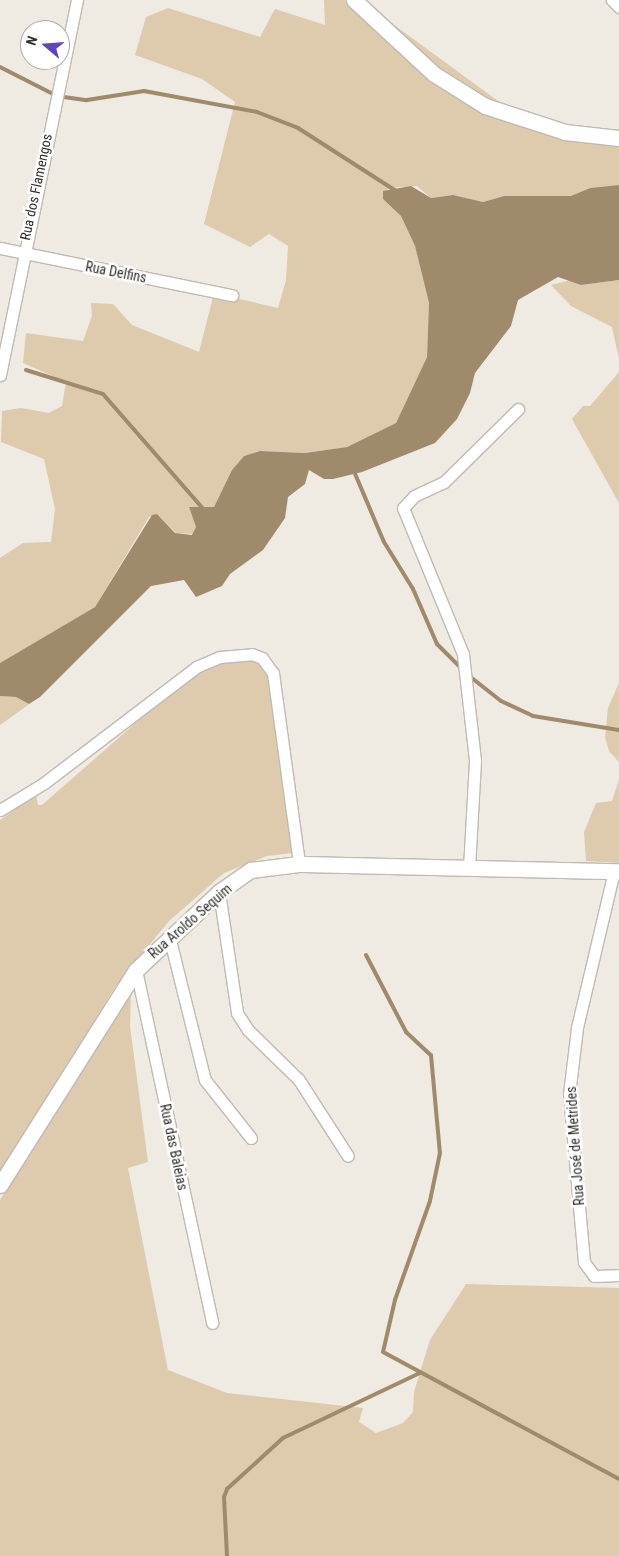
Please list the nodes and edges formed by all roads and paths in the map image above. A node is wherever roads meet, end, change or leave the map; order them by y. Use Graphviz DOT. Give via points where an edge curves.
graph roads {
  1 [pos="77,0"];
  2 [pos="354,0"];
  3 [pos="612,0"];
  4 [pos="619,7"];
  5 [pos="619,138"];
  6 [pos="0,248"];
  7 [pos="22,253"];
  8 [pos="232,295"];
  9 [pos="0,375"];
  10 [pos="518,409"];
  11 [pos="0,810"];
  12 [pos="299,864"];
  13 [pos="469,868"];
  14 [pos="616,871"];
  15 [pos="219,892"];
  16 [pos="169,936"];
  17 [pos="136,970"];
  18 [pos="252,1138"];
  19 [pos="348,1156"];
  20 [pos="0,1185"];
  21 [pos="619,1275"];
  22 [pos="212,1323"];
  1 -- 7 [label="street, Rua dos Flamengos"];
  2 -- 5 [label="street" via="434,74 485,106 565,132"];
  3 -- 4 [label="street"];
  6 -- 7 [label="street, Rua Delfins"];
  7 -- 8 [label="street, Rua Delfins"];
  7 -- 9 [label="street, Rua dos Flamengos"];
  10 -- 13 [label="street" via="444,482 414,496 403,508 463,654 475,760"];
  11 -- 12 [label="street" via="44,783 196,667 220,657 252,654 262,658 273,673"];
  12 -- 13 [label="street, Rua Aroldo Sequim"];
  12 -- 15 [label="street, Rua Aroldo Sequim" via="251,870"];
  13 -- 14 [label="street, Rua Aroldo Sequim"];
  14 -- 21 [label="street, Rua José de Metrides" via="579,1020 570,1094 584,1262 594,1276"];
  15 -- 16 [label="street, Rua Aroldo Sequim"];
  15 -- 19 [label="street" via="237,1013 248,1030 299,1080"];
  16 -- 17 [label="street, Rua Aroldo Sequim"];
  16 -- 18 [label="street" via="205,1080"];
  17 -- 20 [label="street, Rua Aroldo Sequim"];
  17 -- 22 [label="street, Rua das Baleias"];
}
